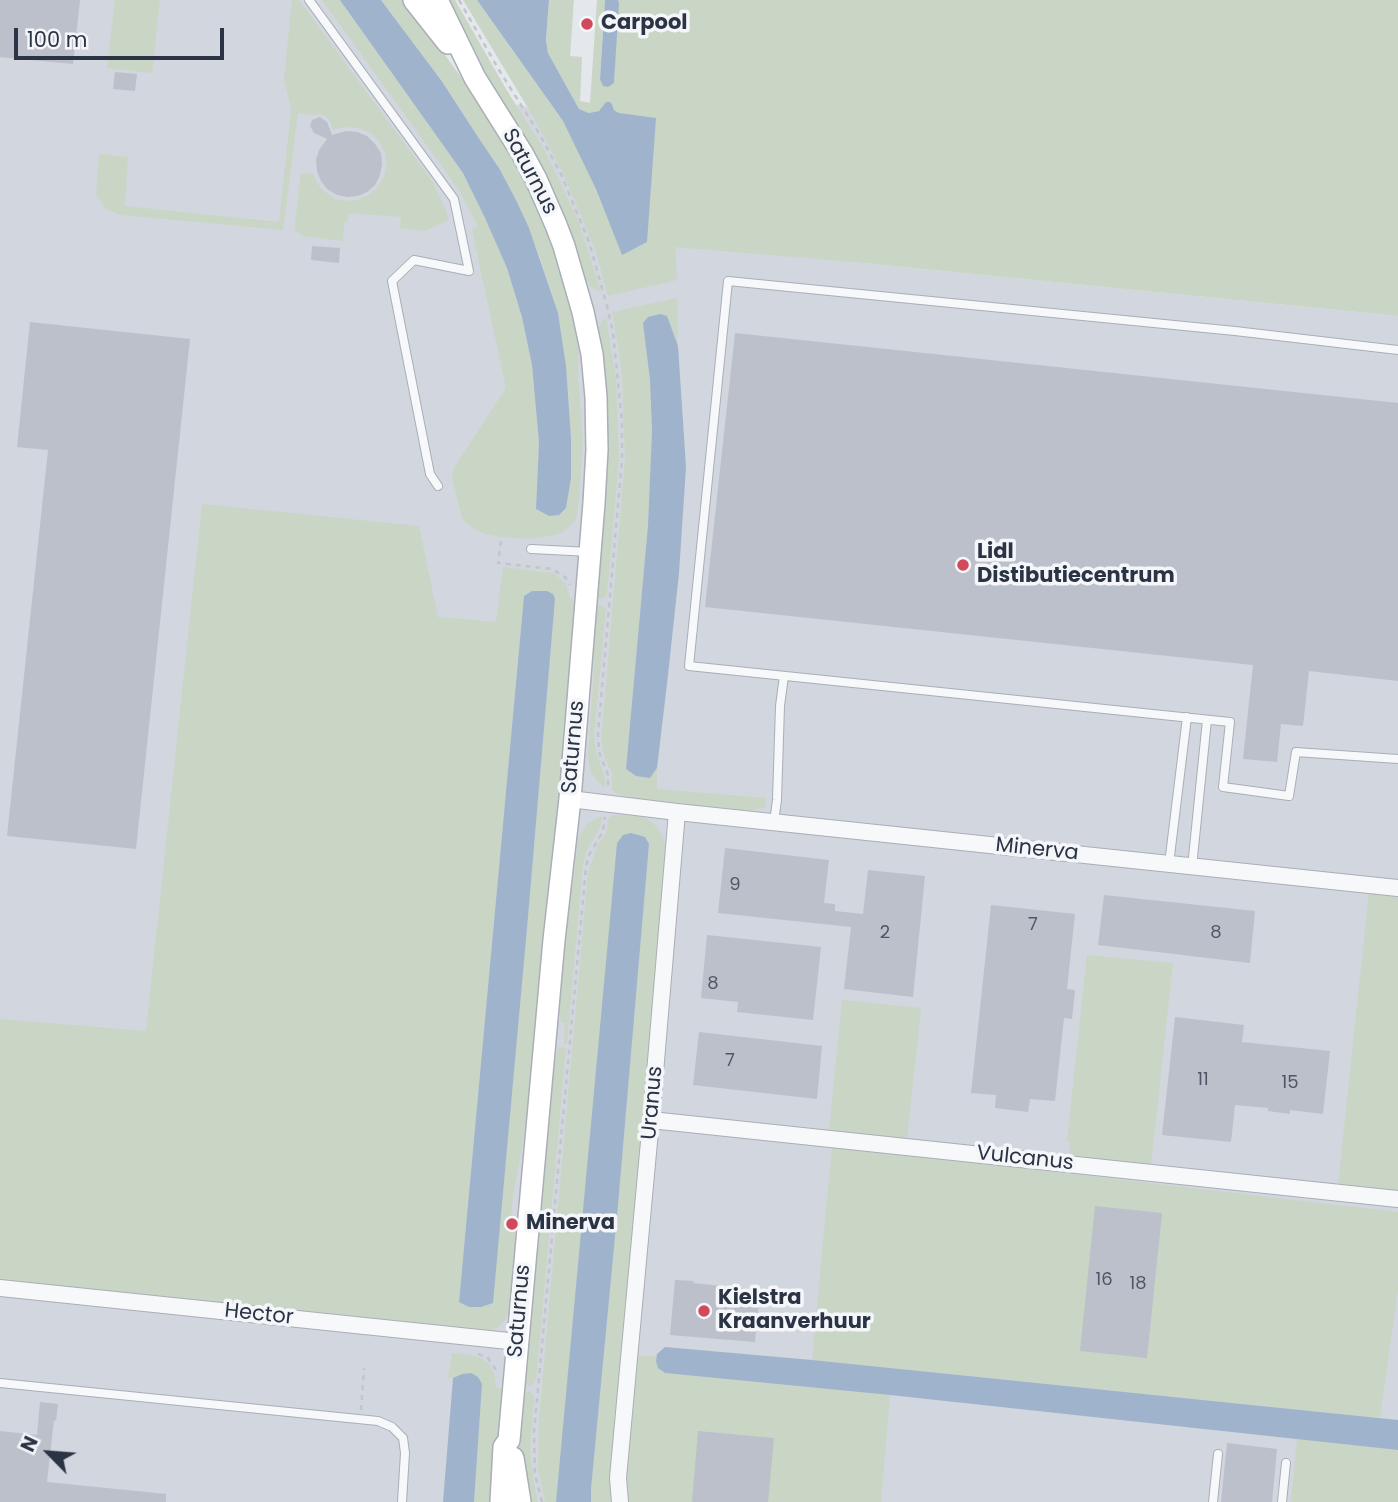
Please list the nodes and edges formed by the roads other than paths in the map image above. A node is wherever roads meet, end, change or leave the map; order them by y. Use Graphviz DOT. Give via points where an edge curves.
graph roads {
  1 [pos="309,0"];
  2 [pos="414,0"];
  3 [pos="437,0"];
  4 [pos="475,78"];
  5 [pos="1398,350"];
  6 [pos="438,486"];
  7 [pos="531,549"];
  8 [pos="590,552"];
  9 [pos="784,676"];
  10 [pos="1186,718"];
  11 [pos="1207,720"];
  12 [pos="1398,759"];
  13 [pos="570,799"];
  14 [pos="677,812"];
  15 [pos="774,822"];
  16 [pos="1169,864"];
  17 [pos="1192,867"];
  18 [pos="1398,888"];
  19 [pos="651,1120"];
  20 [pos="1398,1199"];
  21 [pos="0,1289"];
  22 [pos="518,1342"];
  23 [pos="0,1382"];
  24 [pos="509,1440"];
  25 [pos="1218,1454"];
  26 [pos="1286,1463"];
  27 [pos="402,1502"];
  28 [pos="501,1502"];
  29 [pos="520,1502"];
  30 [pos="620,1502"];
  31 [pos="1213,1502"];
  32 [pos="1282,1502"];
  1 -- 6 [label="lane" via="454,199 469,271 414,260 393,281 430,474"];
  2 -- 4 [label="main road, Saturnus"];
  3 -- 4 [label="main road, Saturnus"];
  4 -- 8 [label="main road, Saturnus" via="542,191 583,312 592,354 597,437"];
  5 -- 9 [label="lane" via="728,281 689,666"];
  7 -- 8 [label="lane"];
  8 -- 13 [label="main road, Saturnus"];
  9 -- 10 [label="lane"];
  9 -- 15 [label="lane"];
  10 -- 11 [label="lane"];
  10 -- 16 [label="lane"];
  11 -- 12 [label="lane" via="1230,722 1223,787 1289,796 1296,751"];
  11 -- 17 [label="lane"];
  13 -- 14 [label="street"];
  13 -- 22 [label="main road, Saturnus"];
  14 -- 15 [label="street, Minerva"];
  14 -- 19 [label="street, Uranus"];
  15 -- 16 [label="street, Minerva"];
  16 -- 17 [label="street, Minerva"];
  17 -- 18 [label="street, Minerva"];
  19 -- 20 [label="street, Vulcanus"];
  19 -- 30 [label="street, Uranus" via="618,1478"];
  21 -- 22 [label="street, Hector"];
  22 -- 24 [label="main road, Saturnus"];
  23 -- 27 [label="lane" via="378,1421 393,1427 402,1438"];
  24 -- 28 [label="main road, Saturnus" via="504,1447"];
  24 -- 29 [label="main road, Saturnus"];
  25 -- 31 [label="lane"];
  26 -- 32 [label="lane"];
}
